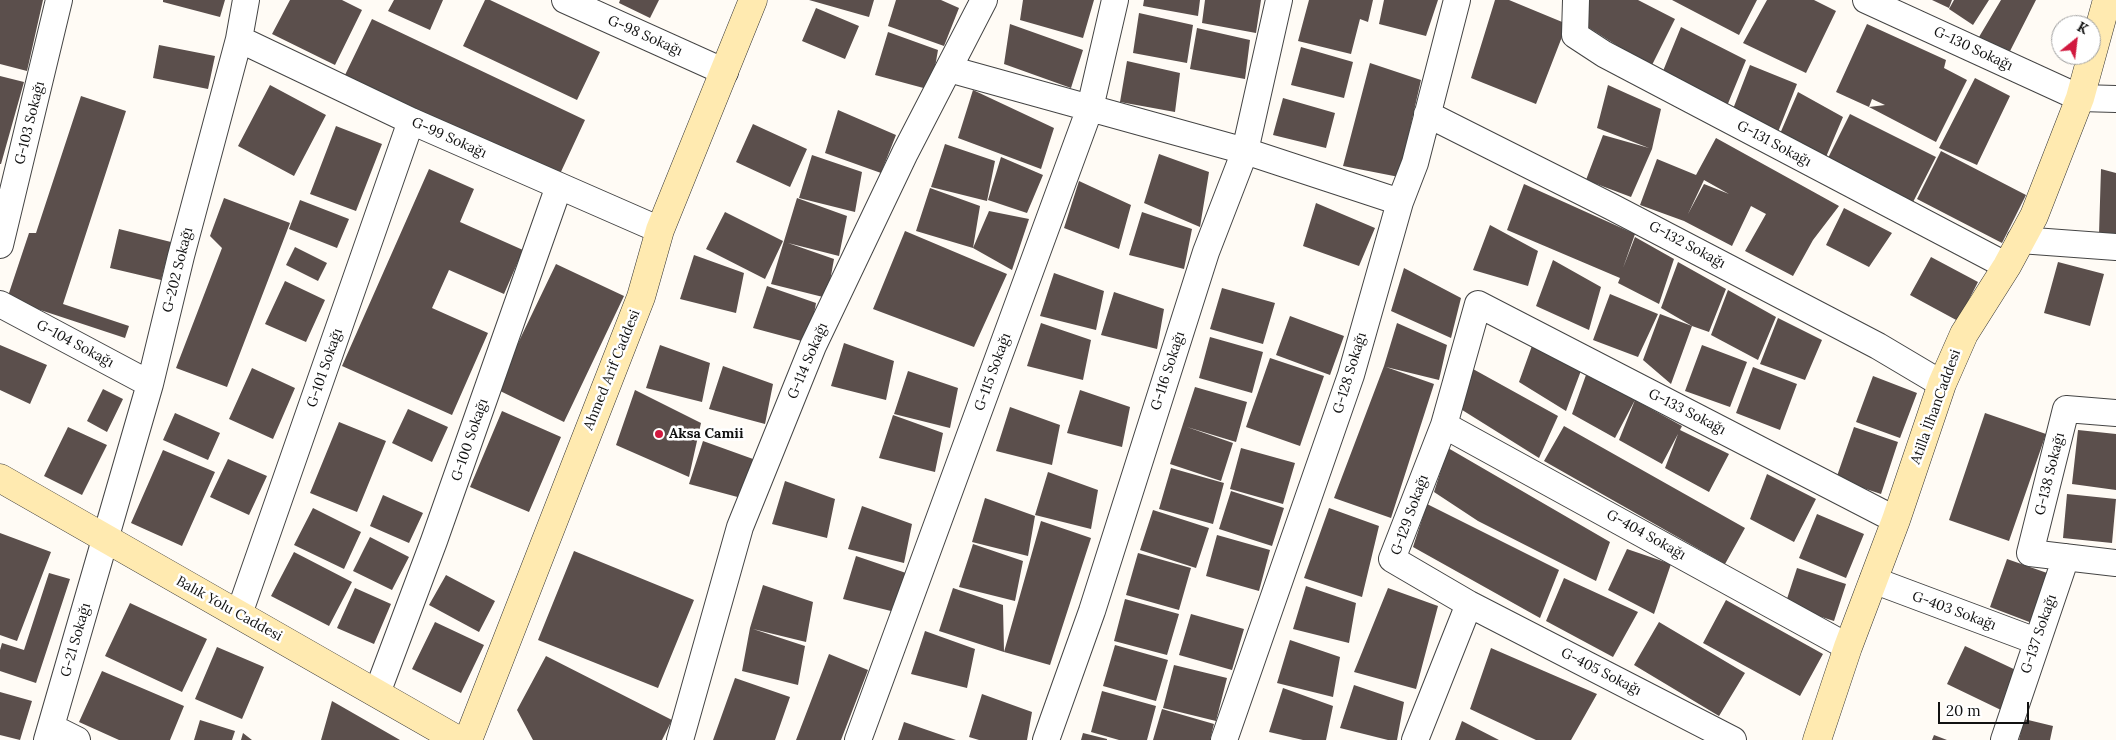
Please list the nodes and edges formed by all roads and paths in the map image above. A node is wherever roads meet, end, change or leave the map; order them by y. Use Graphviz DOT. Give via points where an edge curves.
graph roads {
  1 [pos="60,0"];
  2 [pos="246,0"];
  3 [pos="565,0"];
  4 [pos="752,0"];
  5 [pos="984,0"];
  6 [pos="1116,0"];
  7 [pos="1279,0"];
  8 [pos="1457,0"];
  9 [pos="1576,0"];
  10 [pos="1866,0"];
  11 [pos="2107,0"];
  12 [pos="239,39"];
  13 [pos="949,69"];
  14 [pos="724,72"];
  15 [pos="2080,98"];
  16 [pos="2116,98"];
  17 [pos="1090,108"];
  18 [pos="1427,114"];
  19 [pos="411,121"];
  20 [pos="1245,151"];
  21 [pos="559,186"];
  22 [pos="1400,202"];
  23 [pos="660,230"];
  24 [pos="2020,240"];
  25 [pos="0,245"];
  26 [pos="2116,247"];
  27 [pos="2007,266"];
  28 [pos="0,304"];
  29 [pos="1478,304"];
  30 [pos="150,384"];
  31 [pos="1942,384"];
  32 [pos="2116,413"];
  33 [pos="1444,425"];
  34 [pos="0,478"];
  35 [pos="1896,520"];
  36 [pos="104,539"];
  37 [pos="2066,557"];
  38 [pos="2116,563"];
  39 [pos="1873,580"];
  40 [pos="1469,604"];
  41 [pos="238,614"];
  42 [pos="2036,641"];
  43 [pos="1848,647"];
  44 [pos="377,693"];
  45 [pos="49,734"];
  46 [pos="77,740"];
  47 [pos="458,740"];
  48 [pos="468,740"];
  49 [pos="680,740"];
  50 [pos="858,740"];
  51 [pos="1046,740"];
  52 [pos="1224,740"];
  53 [pos="1415,740"];
  54 [pos="1733,740"];
  55 [pos="1817,740"];
  56 [pos="2004,740"];
  1 -- 25 [label="street, G-103 Sokağı"];
  2 -- 12 [label="street, G-202 Sokağı"];
  3 -- 14 [label="street, G-98 Sokağı"];
  4 -- 14 [label="main road, Ahmed Arif Caddesi"];
  5 -- 13 [label="street, G-114 Sokağı"];
  6 -- 17 [label="street, G-115 Sokağı"];
  7 -- 20 [label="street, G-116 Sokağı"];
  8 -- 18 [label="street, G-128 Sokağı"];
  9 -- 27 [label="street, G-131 Sokağı" via="1575,35 1604,54"];
  10 -- 15 [label="street, G-130 Sokağı"];
  11 -- 15 [label="main road, Atilla İlhanCaddesi"];
  12 -- 19 [label="street, G-99 Sokağı"];
  12 -- 30 [label="street, G-202 Sokağı"];
  13 -- 17 [label="street"];
  13 -- 49 [label="street, G-114 Sokağı" via="813,346 740,527"];
  14 -- 23 [label="main road, Ahmed Arif Caddesi"];
  15 -- 16 [label="street"];
  15 -- 24 [label="main road, Atilla İlhanCaddesi" via="2034,216"];
  17 -- 20 [label="street"];
  17 -- 50 [label="street, G-115 Sokağı"];
  18 -- 22 [label="street, G-128 Sokağı"];
  18 -- 31 [label="street, G-132 Sokağı" via="1621,211 1878,346"];
  19 -- 21 [label="street, G-99 Sokağı"];
  19 -- 41 [label="street, G-101 Sokağı"];
  20 -- 22 [label="street"];
  20 -- 51 [label="street, G-116 Sokağı" via="1206,252 1092,611"];
  21 -- 23 [label="street, G-99 Sokağı"];
  21 -- 44 [label="street, G-100 Sokağı"];
  22 -- 52 [label="street, G-128 Sokağı" via="1351,375"];
  23 -- 48 [label="main road, Ahmed Arif Caddesi" via="641,297"];
  24 -- 26 [label="street"];
  24 -- 27 [label="main road, Atilla İlhanCaddesi"];
  27 -- 31 [label="main road, Atilla İlhanCaddesi" via="1964,334"];
  28 -- 30 [label="street, G-104 Sokağı"];
  29 -- 33 [label="street, G-129 Sokağı"];
  29 -- 35 [label="street, G-133 Sokağı"];
  30 -- 36 [label="street, G-202 Sokağı"];
  31 -- 35 [label="main road, Atilla İlhanCaddesi"];
  32 -- 37 [label="street, G-138 Sokağı" via="2066,409 2030,553"];
  33 -- 40 [label="street, G-129 Sokağı" via="1392,559"];
  33 -- 43 [label="street, G-404 Sokağı"];
  34 -- 36 [label="main road, Balık Yolu Caddesi"];
  35 -- 39 [label="main road, Atilla İlhanCaddesi"];
  36 -- 41 [label="main road, Balık Yolu Caddesi"];
  36 -- 45 [label="street, G-21 Sokağı"];
  37 -- 38 [label="street"];
  37 -- 42 [label="street, G-137 Sokağı"];
  39 -- 42 [label="street, G-403 Sokağı"];
  39 -- 43 [label="main road, Atilla İlhanCaddesi"];
  40 -- 53 [label="street"];
  40 -- 54 [label="street, G-405 Sokağı"];
  41 -- 44 [label="main road, Balık Yolu Caddesi"];
  42 -- 56 [label="street, G-137 Sokağı"];
  43 -- 55 [label="main road, Atilla İlhanCaddesi"];
  44 -- 47 [label="main road, Balık Yolu Caddesi"];
  45 -- 46 [label="street"];
}
